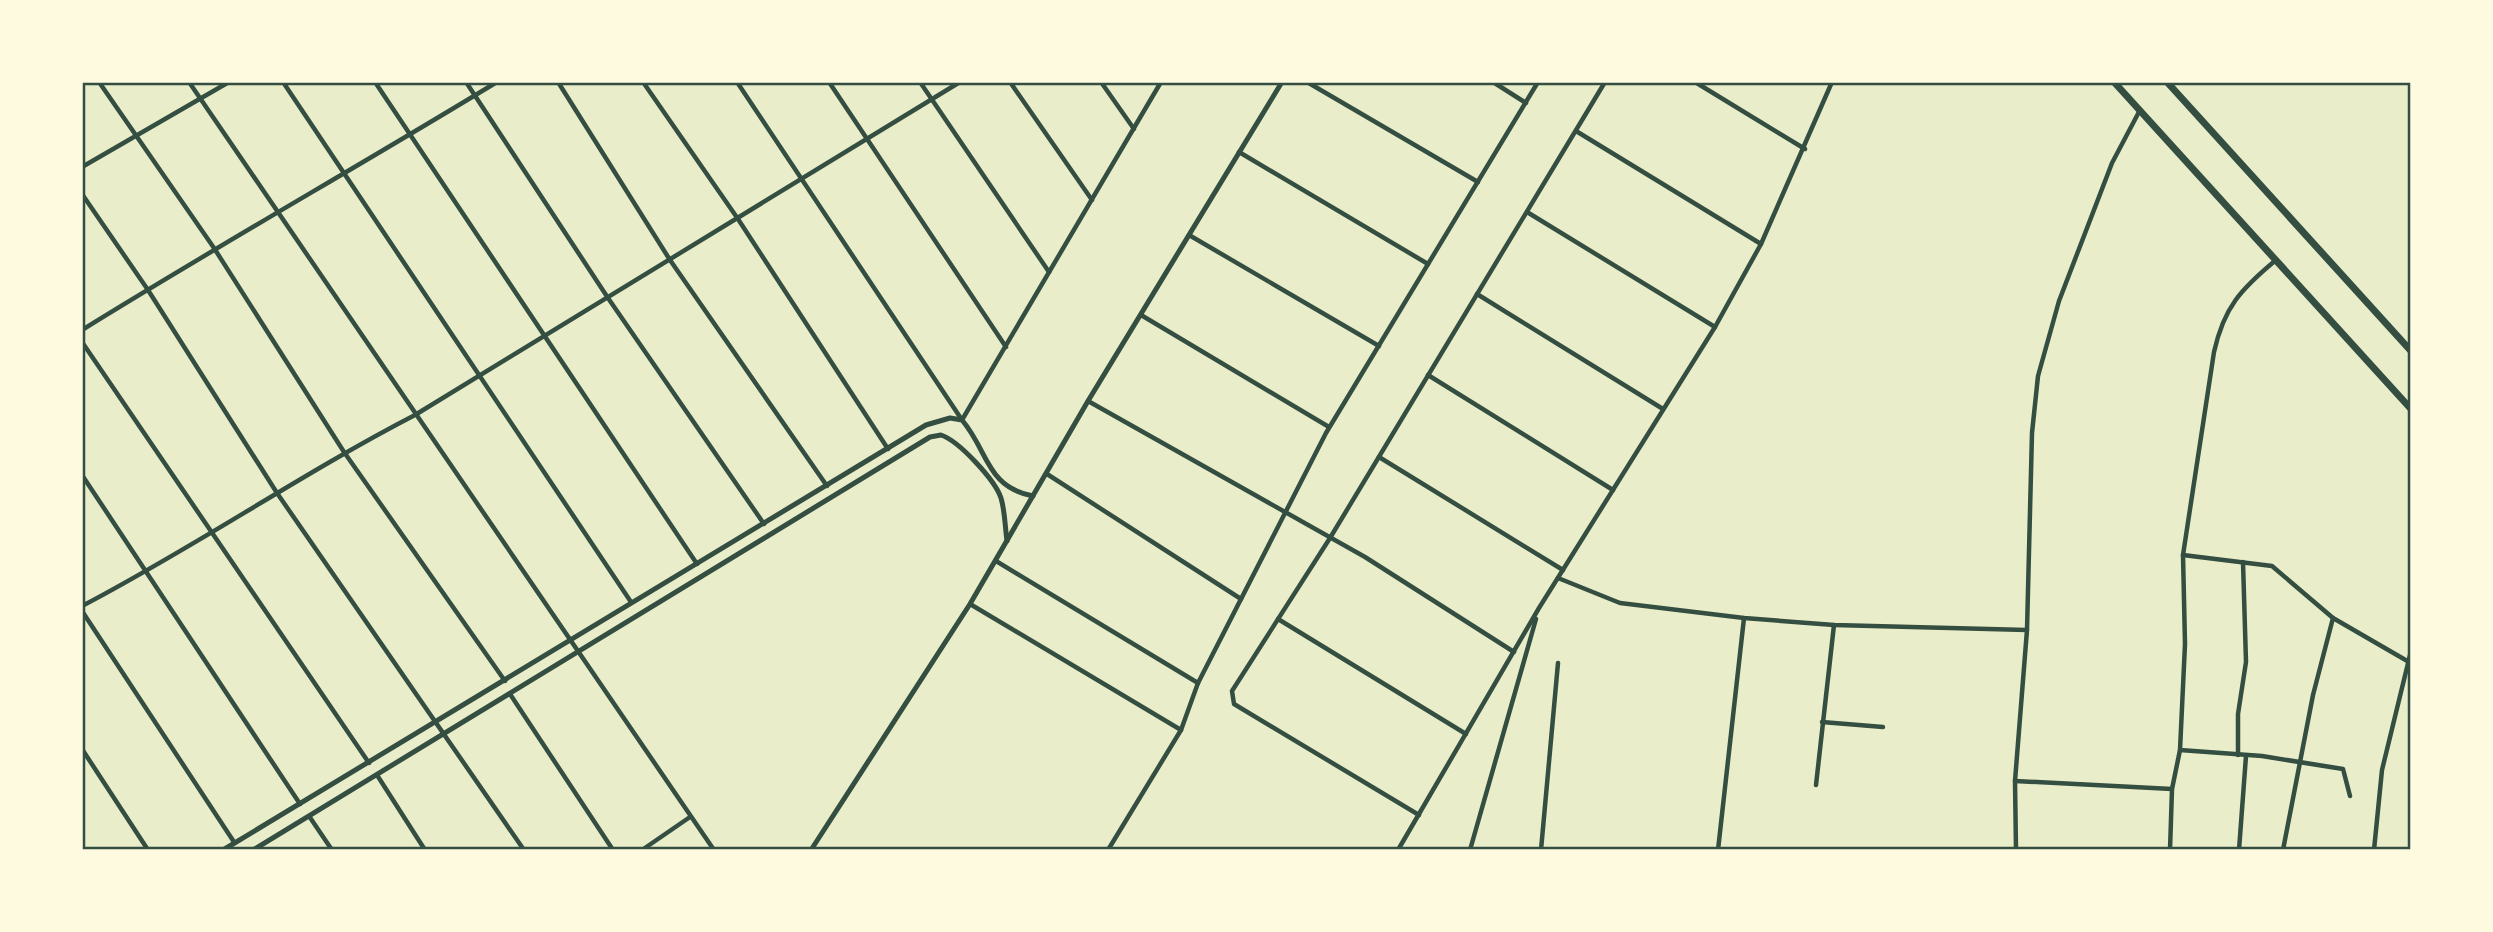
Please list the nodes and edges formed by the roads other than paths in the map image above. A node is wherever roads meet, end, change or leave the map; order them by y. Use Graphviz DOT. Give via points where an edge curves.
graph roads {
  1 [pos="99,82"];
  2 [pos="189,82"];
  3 [pos="229,82"];
  4 [pos="283,82"];
  5 [pos="375,82"];
  6 [pos="466,82"];
  7 [pos="497,82"];
  8 [pos="558,82"];
  9 [pos="643,82"];
  10 [pos="737,82"];
  11 [pos="829,82"];
  12 [pos="920,82"];
  13 [pos="960,82"];
  14 [pos="1010,82"];
  15 [pos="1101,82"];
  16 [pos="1161,82"];
  17 [pos="1282,82"];
  18 [pos="1307,82"];
  19 [pos="1493,82"];
  20 [pos="1538,82"];
  21 [pos="1605,82"];
  22 [pos="1695,82"];
  23 [pos="1832,82"];
  24 [pos="2114,82"];
  25 [pos="2167,82"];
  26 [pos="475,95"];
  27 [pos="201,99"];
  28 [pos="931,100"];
  29 [pos="1525,103"];
  30 [pos="2140,110"];
  31 [pos="1134,129"];
  32 [pos="1576,131"];
  33 [pos="136,133"];
  34 [pos="410,135"];
  35 [pos="867,140"];
  36 [pos="1805,149"];
  37 [pos="1240,152"];
  38 [pos="82,167"];
  39 [pos="343,175"];
  40 [pos="804,180"];
  41 [pos="1478,182"];
  42 [pos="82,194"];
  43 [pos="1092,200"];
  44 [pos="1527,212"];
  45 [pos="280,213"];
  46 [pos="738,219"];
  47 [pos="1189,235"];
  48 [pos="1761,244"];
  49 [pos="214,248"];
  50 [pos="2276,260"];
  51 [pos="670,261"];
  52 [pos="1428,264"];
  53 [pos="1049,273"];
  54 [pos="148,290"];
  55 [pos="1477,294"];
  56 [pos="608,298"];
  57 [pos="1141,315"];
  58 [pos="1715,327"];
  59 [pos="82,330"];
  60 [pos="545,337"];
  61 [pos="82,342"];
  62 [pos="1379,346"];
  63 [pos="1006,347"];
  64 [pos="2411,351"];
  65 [pos="1428,375"];
  66 [pos="480,376"];
  67 [pos="1088,401"];
  68 [pos="2411,409"];
  69 [pos="1663,410"];
  70 [pos="415,415"];
  71 [pos="962,420"];
  72 [pos="1329,427"];
  73 [pos="888,449"];
  74 [pos="344,452"];
  75 [pos="1379,457"];
  76 [pos="1048,474"];
  77 [pos="82,475"];
  78 [pos="827,486"];
  79 [pos="1614,489"];
  80 [pos="277,493"];
  81 [pos="1033,496"];
  82 [pos="1286,512"];
  83 [pos="764,524"];
  84 [pos="212,533"];
  85 [pos="1330,538"];
  86 [pos="1007,541"];
  87 [pos="2183,555"];
  88 [pos="996,561"];
  89 [pos="2243,562"];
  90 [pos="697,564"];
  91 [pos="1563,570"];
  92 [pos="148,572"];
  93 [pos="1558,578"];
  94 [pos="1241,599"];
  95 [pos="631,602"];
  96 [pos="970,604"];
  97 [pos="1539,608"];
  98 [pos="82,609"];
  99 [pos="1744,618"];
  100 [pos="2333,618"];
  101 [pos="1278,619"];
  102 [pos="1834,625"];
  103 [pos="2026,630"];
  104 [pos="570,640"];
  105 [pos="2411,651"];
  106 [pos="1514,652"];
  107 [pos="577,653"];
  108 [pos="2409,662"];
  109 [pos="1558,663"];
  110 [pos="505,681"];
  111 [pos="1198,682"];
  112 [pos="510,694"];
  113 [pos="1822,722"];
  114 [pos="435,723"];
  115 [pos="1883,727"];
  116 [pos="1181,730"];
  117 [pos="1466,734"];
  118 [pos="444,736"];
  119 [pos="82,749"];
  120 [pos="2180,750"];
  121 [pos="2238,755"];
  122 [pos="2246,756"];
  123 [pos="369,763"];
  124 [pos="2299,764"];
  125 [pos="377,775"];
  126 [pos="2015,781"];
  127 [pos="1816,785"];
  128 [pos="2172,789"];
  129 [pos="2350,796"];
  130 [pos="300,805"];
  131 [pos="1419,815"];
  132 [pos="309,816"];
  133 [pos="690,817"];
  134 [pos="234,842"];
  135 [pos="148,850"];
  136 [pos="223,850"];
  137 [pos="253,850"];
  138 [pos="331,850"];
  139 [pos="425,850"];
  140 [pos="524,850"];
  141 [pos="613,850"];
  142 [pos="642,850"];
  143 [pos="714,850"];
  144 [pos="811,850"];
  145 [pos="1108,850"];
  146 [pos="1398,850"];
  147 [pos="1470,850"];
  148 [pos="1541,850"];
  149 [pos="1718,850"];
  150 [pos="2016,850"];
  151 [pos="2170,850"];
  152 [pos="2239,850"];
  153 [pos="2283,850"];
  154 [pos="2374,850"];
  1 -- 33 [label="street"];
  2 -- 27 [label="street"];
  3 -- 27 [label="street"];
  4 -- 39 [label="street"];
  5 -- 34 [label="street"];
  6 -- 26 [label="street"];
  7 -- 26 [label="street"];
  8 -- 51 [label="street"];
  9 -- 46 [label="street"];
  10 -- 40 [label="street"];
  11 -- 35 [label="street"];
  12 -- 28 [label="street"];
  13 -- 28 [label="street"];
  14 -- 43 [label="street"];
  15 -- 31 [label="street"];
  16 -- 31 [label="street"];
  17 -- 37 [label="street"];
  18 -- 41 [label="street"];
  19 -- 29 [label="street"];
  20 -- 29 [label="street"];
  21 -- 32 [label="street"];
  22 -- 36 [label="street"];
  23 -- 36 [label="street"];
  24 -- 30 [label="highway"];
  25 -- 64 [label="highway"];
  26 -- 34 [label="street"];
  26 -- 56 [label="street"];
  27 -- 33 [label="street"];
  27 -- 45 [label="street"];
  28 -- 35 [label="street"];
  28 -- 53 [label="street"];
  29 -- 41 [label="street"];
  30 -- 50 [label="highway"];
  30 -- 103 [label="street" via="2107,175 2059,300 2038,376"];
  31 -- 43 [label="street"];
  32 -- 44 [label="street"];
  32 -- 48 [label="street"];
  33 -- 38 [label="street"];
  33 -- 49 [label="street"];
  34 -- 39 [label="street"];
  34 -- 60 [label="street"];
  35 -- 40 [label="street"];
  35 -- 63 [label="street"];
  36 -- 48 [label="street"];
  37 -- 47 [label="street"];
  37 -- 52 [label="street"];
  39 -- 45 [label="street"];
  39 -- 66 [label="street"];
  40 -- 46 [label="street"];
  40 -- 71 [label="street"];
  41 -- 52 [label="street"];
  42 -- 54 [label="street"];
  43 -- 53 [label="street"];
  44 -- 55 [label="street"];
  44 -- 58 [label="street"];
  45 -- 49 [label="street"];
  45 -- 70 [label="street"];
  46 -- 51 [label="street"];
  46 -- 73 [label="street"];
  47 -- 57 [label="street"];
  47 -- 62 [label="street"];
  48 -- 58 [label="street"];
  49 -- 54 [label="street"];
  49 -- 74 [label="street"];
  50 -- 68 [label="highway"];
  50 -- 87 [label="street" via="2243,287 2220,324"];
  51 -- 56 [label="street"];
  51 -- 78 [label="street"];
  52 -- 62 [label="street"];
  53 -- 63 [label="street"];
  54 -- 59 [label="street"];
  54 -- 80 [label="street"];
  55 -- 65 [label="street"];
  55 -- 69 [label="street"];
  56 -- 60 [label="street"];
  56 -- 83 [label="street"];
  57 -- 67 [label="street"];
  57 -- 72 [label="street"];
  58 -- 69 [label="street"];
  60 -- 66 [label="street"];
  60 -- 90 [label="street"];
  61 -- 84 [label="street"];
  62 -- 72 [label="street"];
  63 -- 71 [label="street"];
  65 -- 75 [label="street"];
  65 -- 79 [label="street"];
  66 -- 70 [label="street"];
  66 -- 95 [label="street"];
  67 -- 76 [label="street"];
  67 -- 82 [label="street"];
  69 -- 79 [label="street"];
  70 -- 74 [label="street"];
  70 -- 104 [label="street"];
  71 -- 73 [label="street" via="941,419"];
  71 -- 81 [label="street" via="999,481 1011,491"];
  72 -- 82 [label="street"];
  73 -- 78 [label="street"];
  74 -- 80 [label="street"];
  74 -- 110 [label="street"];
  75 -- 85 [label="street"];
  75 -- 91 [label="street"];
  76 -- 81 [label="street"];
  76 -- 94 [label="street"];
  77 -- 92 [label="street"];
  78 -- 83 [label="street"];
  79 -- 91 [label="street"];
  80 -- 84 [label="street"];
  80 -- 114 [label="street"];
  81 -- 86 [label="street"];
  82 -- 85 [label="street"];
  82 -- 94 [label="street"];
  83 -- 90 [label="street"];
  84 -- 92 [label="street"];
  84 -- 123 [label="street"];
  85 -- 101 [label="street"];
  85 -- 106 [label="street"];
  86 -- 88 [label="street"];
  86 -- 107 [label="street" via="996,488 956,442 936,435"];
  87 -- 89 [label="street"];
  87 -- 120 [label="street"];
  88 -- 96 [label="street"];
  88 -- 111 [label="street"];
  89 -- 100 [label="street" via="2272,566"];
  89 -- 121 [label="street" via="2246,662 2238,714"];
  90 -- 95 [label="street"];
  91 -- 93 [label="street"];
  92 -- 98 [label="street"];
  92 -- 130 [label="street"];
  93 -- 97 [label="street"];
  93 -- 99 [label="street" via="1620,603"];
  94 -- 111 [label="street"];
  95 -- 104 [label="street"];
  96 -- 116 [label="street"];
  96 -- 144 [label="street"];
  97 -- 106 [label="street"];
  97 -- 147 [label="street"];
  98 -- 134 [label="street"];
  99 -- 102 [label="street"];
  99 -- 149 [label="street"];
  100 -- 108 [label="street"];
  100 -- 124 [label="street"];
  101 -- 117 [label="street"];
  101 -- 131 [label="street" via="1232,691 1234,704"];
  102 -- 103 [label="street"];
  102 -- 113 [label="street"];
  103 -- 126 [label="street"];
  104 -- 107 [label="street"];
  104 -- 110 [label="street"];
  105 -- 108 [label="street"];
  106 -- 117 [label="street"];
  107 -- 112 [label="street"];
  107 -- 133 [label="street"];
  108 -- 154 [label="street" via="2382,770"];
  109 -- 148 [label="street"];
  110 -- 114 [label="street"];
  111 -- 116 [label="street"];
  112 -- 118 [label="street"];
  112 -- 141 [label="street"];
  113 -- 115 [label="street"];
  113 -- 127 [label="street"];
  114 -- 118 [label="street"];
  114 -- 123 [label="street"];
  116 -- 145 [label="street"];
  117 -- 131 [label="street"];
  118 -- 125 [label="street"];
  118 -- 140 [label="street"];
  119 -- 135 [label="street"];
  120 -- 121 [label="street"];
  120 -- 128 [label="street"];
  121 -- 122 [label="street"];
  122 -- 124 [label="street"];
  122 -- 152 [label="street"];
  123 -- 130 [label="street"];
  124 -- 129 [label="street" via="2343,769"];
  124 -- 153 [label="street"];
  125 -- 132 [label="street"];
  125 -- 139 [label="street"];
  126 -- 128 [label="street"];
  126 -- 150 [label="street"];
  128 -- 151 [label="street"];
  130 -- 134 [label="street"];
  131 -- 146 [label="street"];
  132 -- 137 [label="street"];
  132 -- 138 [label="street"];
  133 -- 142 [label="street"];
  133 -- 143 [label="street"];
  134 -- 136 [label="street"];
}
